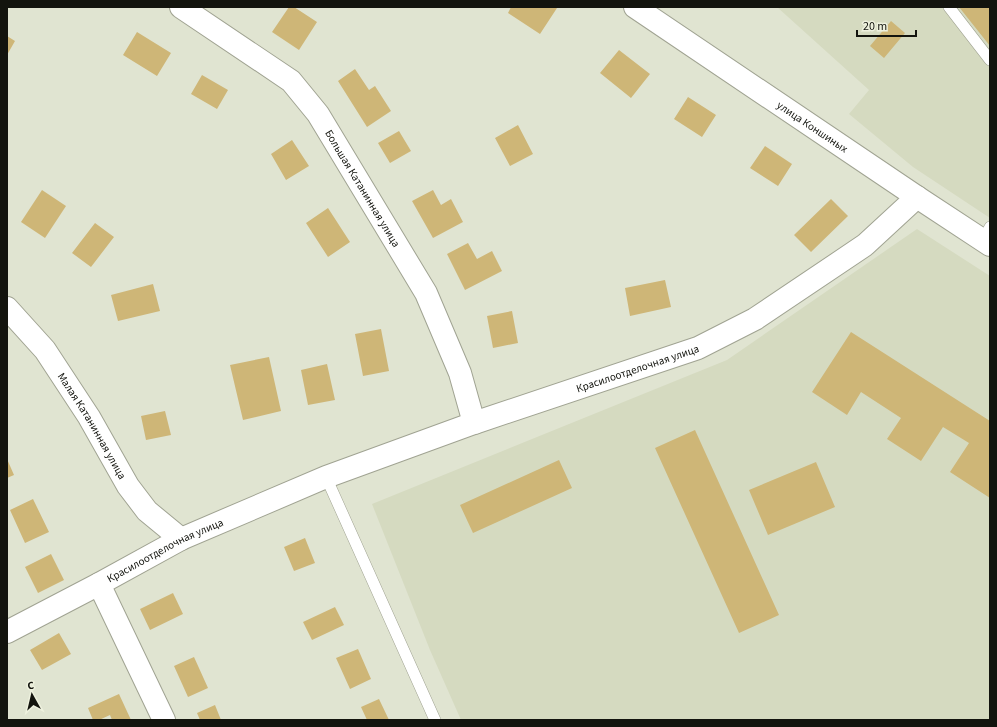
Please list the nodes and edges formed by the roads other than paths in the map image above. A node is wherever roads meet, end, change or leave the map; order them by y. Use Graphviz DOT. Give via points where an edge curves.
graph roads {
  1 [pos="181,7"];
  2 [pos="636,7"];
  3 [pos="949,7"];
  4 [pos="990,60"];
  5 [pos="917,197"];
  6 [pos="988,237"];
  7 [pos="7,308"];
  8 [pos="474,423"];
  9 [pos="326,477"];
  10 [pos="181,539"];
  11 [pos="99,584"];
  12 [pos="7,632"];
  13 [pos="164,720"];
  14 [pos="435,720"];
  1 -- 8 [label="street, Большая Катанинная улица" via="291,81 318,114 426,293 460,373"];
  2 -- 5 [label="street, улица Коншиных"];
  3 -- 4 [label="lane"];
  5 -- 6 [label="street, улица Коншиных"];
  5 -- 8 [label="street, Красилоотделочная улица" via="865,245 755,319 698,348"];
  7 -- 10 [label="street, Малая Катанинная улица" via="45,350 89,417 128,486 147,511"];
  8 -- 9 [label="street, Красилоотделочная улица"];
  9 -- 10 [label="street, Красилоотделочная улица"];
  9 -- 14 [label="lane"];
  10 -- 11 [label="street, Красилоотделочная улица"];
  11 -- 12 [label="street, Красилоотделочная улица"];
  11 -- 13 [label="street"];
}
